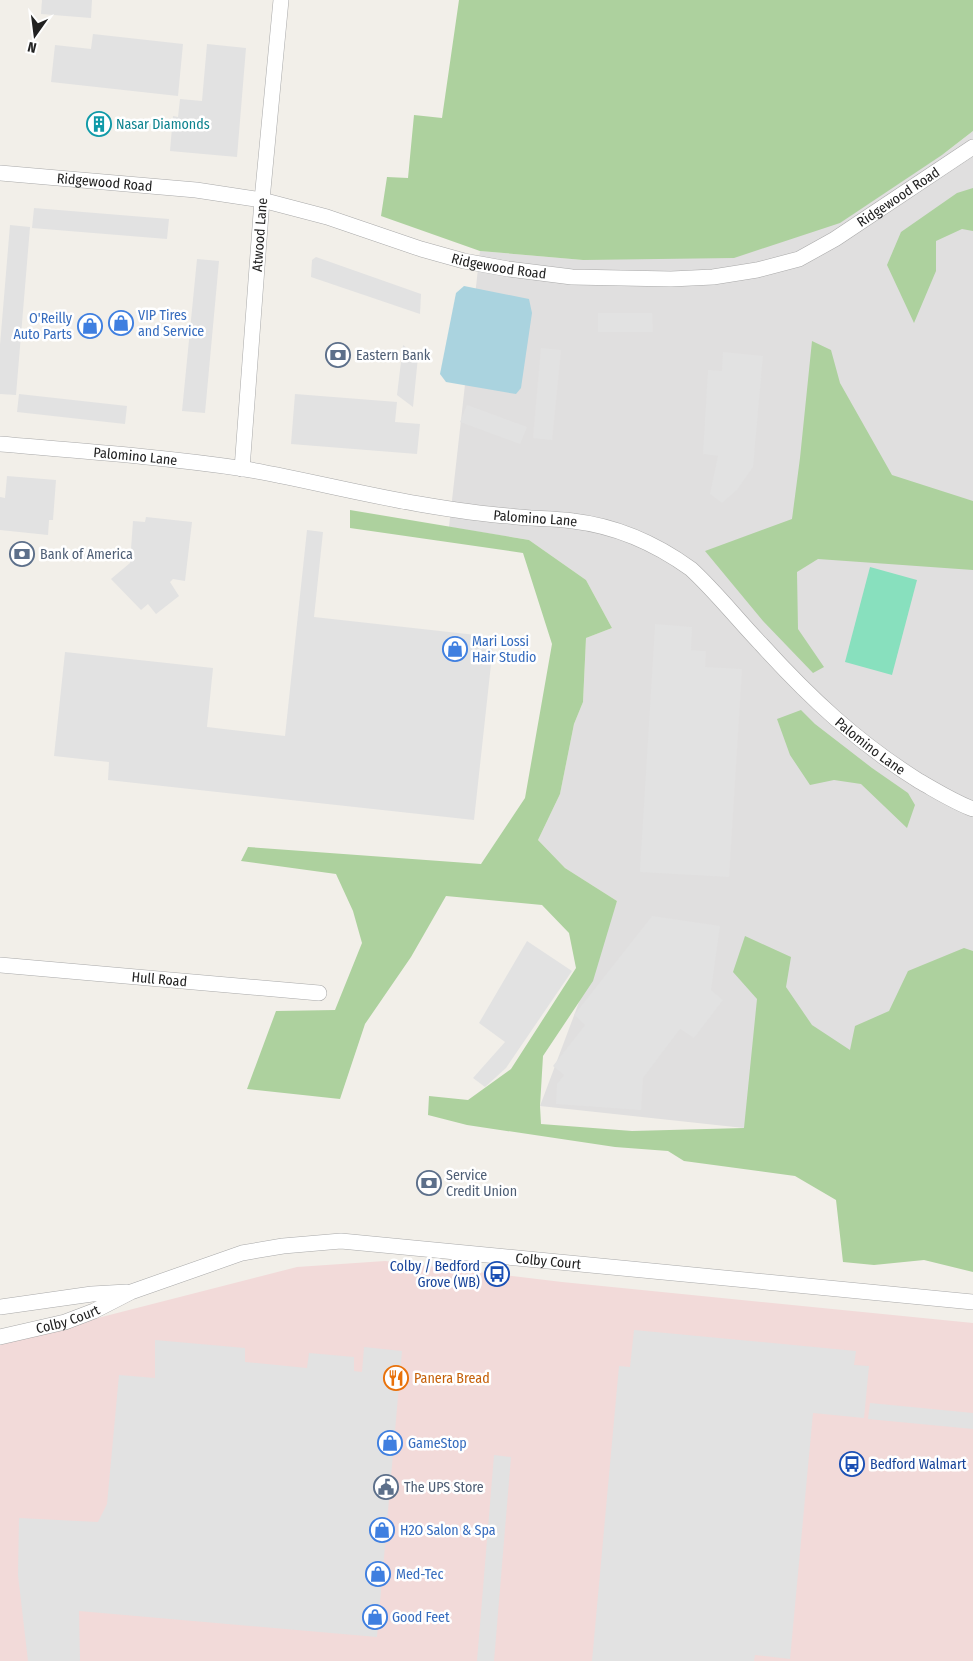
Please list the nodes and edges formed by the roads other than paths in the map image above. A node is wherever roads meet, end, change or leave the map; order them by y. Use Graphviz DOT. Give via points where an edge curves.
graph roads {
  1 [pos="281,0"];
  2 [pos="973,147"];
  3 [pos="0,173"];
  4 [pos="262,200"];
  5 [pos="0,444"];
  6 [pos="242,469"];
  7 [pos="973,810"];
  8 [pos="0,965"];
  9 [pos="319,993"];
  10 [pos="131,1292"];
  11 [pos="973,1302"];
  12 [pos="0,1308"];
  13 [pos="0,1337"];
  1 -- 4 [label="street, Atwood Lane"];
  2 -- 4 [label="street, Ridgewood Road" via="836,239 799,259 714,277 671,280 572,277 508,269 421,249"];
  3 -- 4 [label="street, Ridgewood Road" via="196,190"];
  4 -- 6 [label="street, Atwood Lane"];
  5 -- 6 [label="street, Palomino Lane"];
  6 -- 7 [label="street, Palomino Lane" via="420,504 593,524 654,545 706,583 762,646 853,735 887,761"];
  8 -- 9 [label="street, Hull Road"];
  10 -- 11 [label="street, Colby Court" via="242,1253 341,1241"];
  10 -- 12 [label="street, Colby Court" via="92,1294"];
  10 -- 13 [label="street, Colby Court" via="65,1322"];
}
